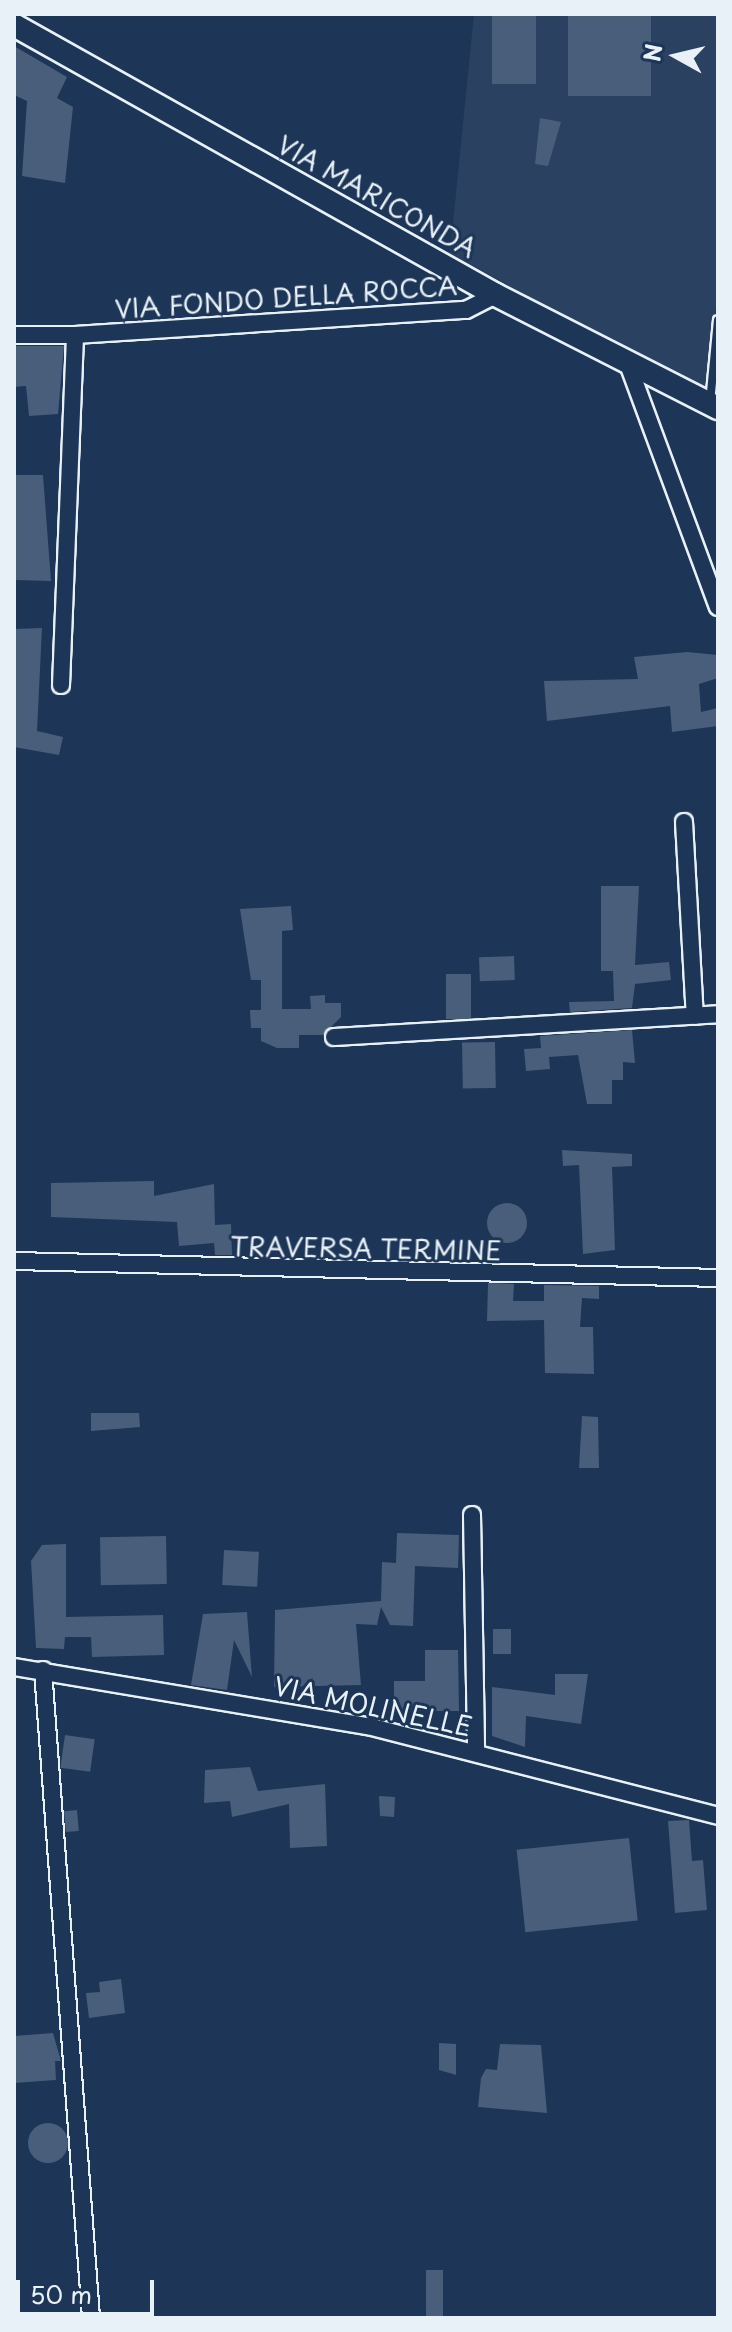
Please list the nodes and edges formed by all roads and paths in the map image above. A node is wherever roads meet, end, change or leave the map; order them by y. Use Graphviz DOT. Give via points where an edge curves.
graph roads {
  1 [pos="14,25"];
  2 [pos="496,295"];
  3 [pos="718,320"];
  4 [pos="14,335"];
  5 [pos="75,335"];
  6 [pos="628,364"];
  7 [pos="714,406"];
  8 [pos="718,607"];
  9 [pos="61,685"];
  10 [pos="684,822"];
  11 [pos="718,1014"];
  12 [pos="695,1016"];
  13 [pos="334,1037"];
  14 [pos="14,1261"];
  15 [pos="718,1278"];
  16 [pos="472,1515"];
  17 [pos="14,1667"];
  18 [pos="43,1670"];
  19 [pos="476,1752"];
  20 [pos="718,1816"];
  21 [pos="91,2318"];
  1 -- 2 [label="street, VIA MARICONDA"];
  2 -- 5 [label="street, VIA FONDO DELLA ROCCA" via="466,310"];
  2 -- 6 [label="street, VIA MARICONDA"];
  3 -- 7 [label="lane"];
  4 -- 5 [label="street, VIA FONDO DELLA ROCCA"];
  5 -- 9 [label="street"];
  6 -- 7 [label="street, VIA MARICONDA"];
  6 -- 8 [label="street"];
  10 -- 12 [label="street"];
  11 -- 12 [label="street"];
  12 -- 13 [label="street"];
  14 -- 15 [label="street, TRAVERSA TERMINE"];
  16 -- 19 [label="street"];
  17 -- 18 [label="street, VIA MOLINELLE"];
  18 -- 19 [label="street, VIA MOLINELLE"];
  18 -- 21 [label="street"];
  19 -- 20 [label="street, VIA MOLINELLE"];
}
